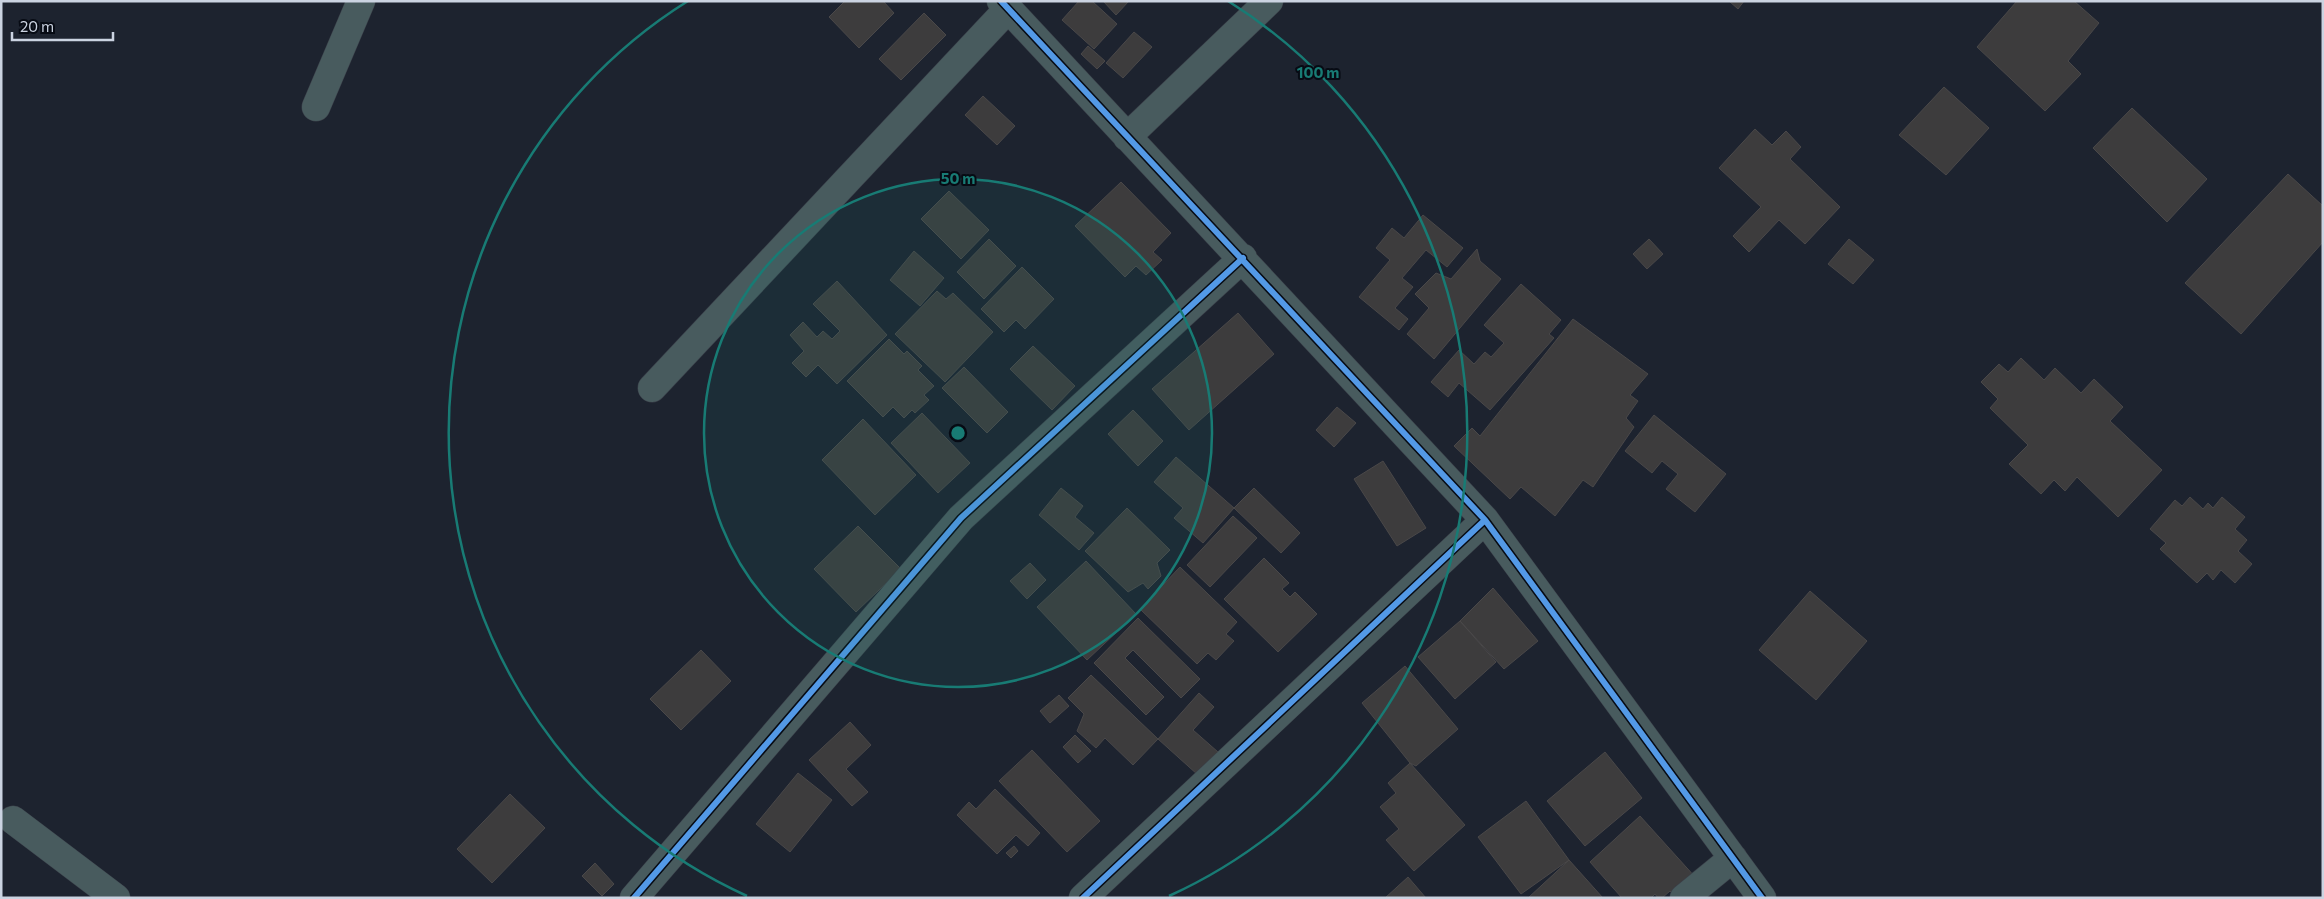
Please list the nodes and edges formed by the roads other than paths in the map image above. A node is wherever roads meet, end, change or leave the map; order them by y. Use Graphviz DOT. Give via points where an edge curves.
graph roads {
  1 [pos="362,1"];
  2 [pos="1269,1"];
  3 [pos="1005,5"];
  4 [pos="316,107"];
  5 [pos="1127,137"];
  6 [pos="1242,258"];
  7 [pos="652,388"];
  8 [pos="1485,520"];
  9 [pos="13,820"];
  10 [pos="1733,858"];
  11 [pos="116,898"];
  12 [pos="634,898"];
  13 [pos="1083,898"];
  14 [pos="1684,898"];
  15 [pos="1762,898"];
  1 -- 4 [label="street"];
  2 -- 5 [label="street"];
  3 -- 5 [label="street"];
  3 -- 7 [label="street"];
  5 -- 6 [label="street"];
  6 -- 8 [label="street"];
  6 -- 12 [label="street" via="961,518"];
  8 -- 10 [label="street"];
  8 -- 13 [label="street"];
  9 -- 11 [label="street"];
  10 -- 14 [label="street"];
  10 -- 15 [label="street"];
}
